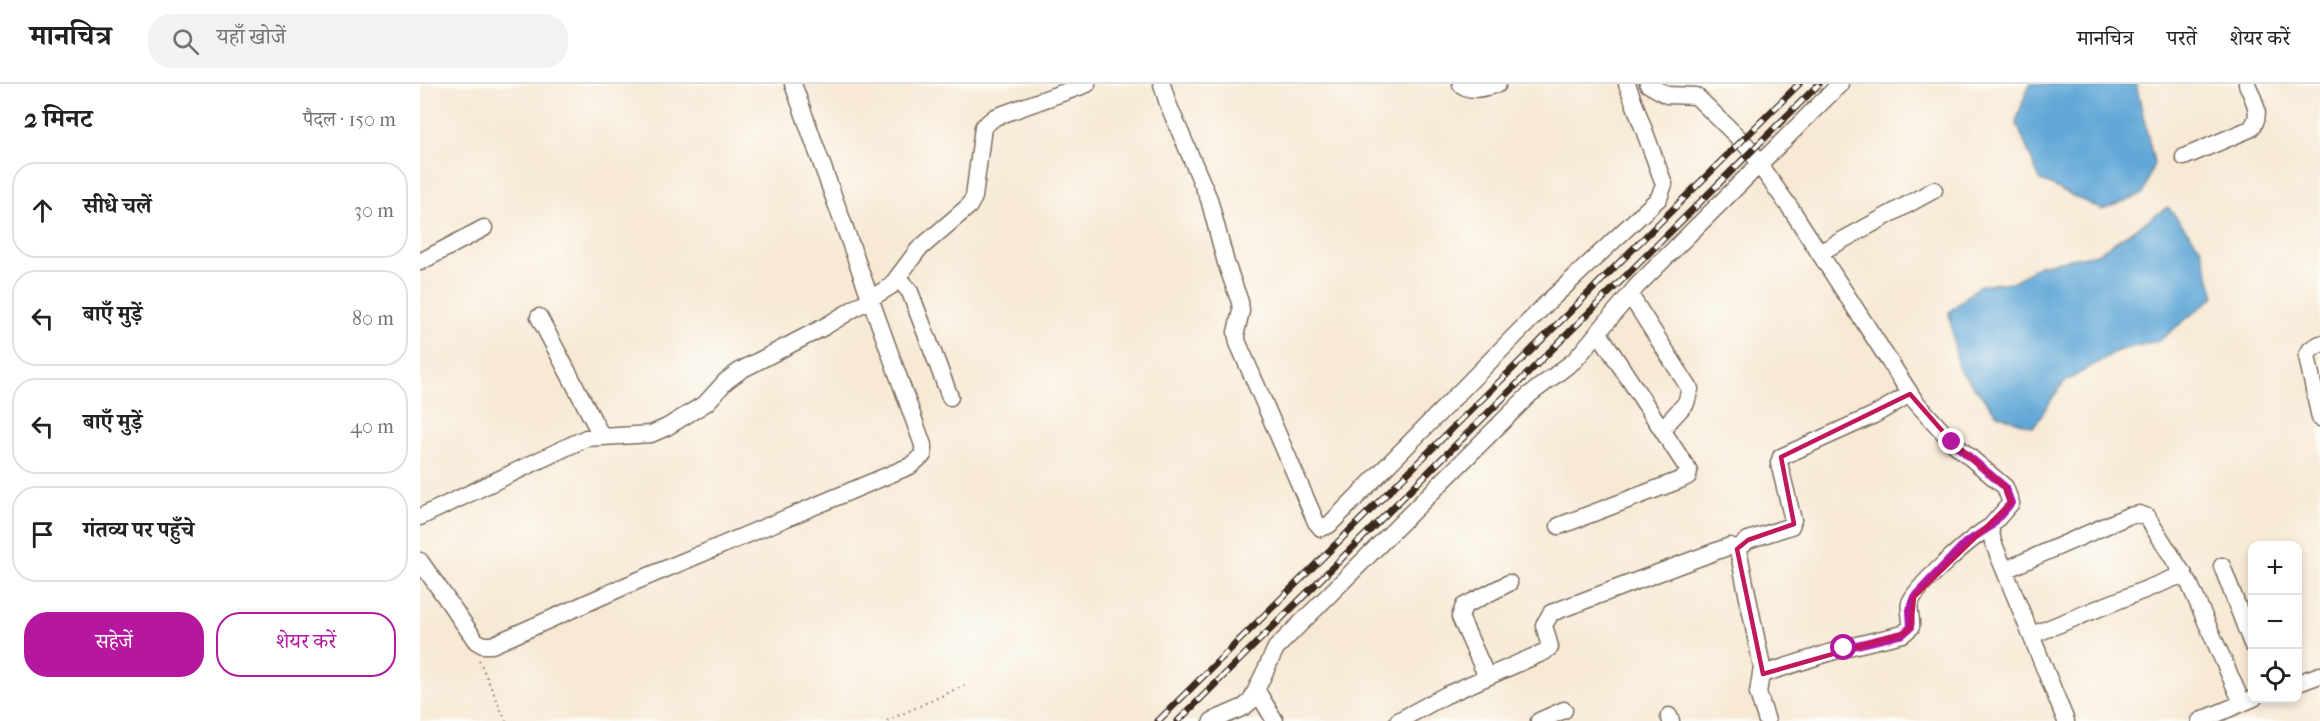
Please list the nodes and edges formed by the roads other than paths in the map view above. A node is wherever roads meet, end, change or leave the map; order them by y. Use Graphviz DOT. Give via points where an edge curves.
graph roads {
  1 [pos="793,84"];
  2 [pos="1162,84"];
  3 [pos="1461,84"];
  4 [pos="1498,84"];
  5 [pos="1627,84"];
  6 [pos="1648,84"];
  7 [pos="1840,84"];
  8 [pos="2247,84"];
  9 [pos="1084,85"];
  10 [pos="2184,157"];
  11 [pos="1758,163"];
  12 [pos="1934,190"];
  13 [pos="484,228"];
  14 [pos="1819,253"];
  15 [pos="420,262"];
  16 [pos="898,278"];
  17 [pos="1630,296"];
  18 [pos="870,300"];
  19 [pos="539,316"];
  20 [pos="1599,333"];
  21 [pos="2320,344"];
  22 [pos="1910,394"];
  23 [pos="950,397"];
  24 [pos="2320,418"];
  25 [pos="1663,429"];
  26 [pos="601,435"];
  27 [pos="420,517"];
  28 [pos="1559,526"];
  29 [pos="1990,527"];
  30 [pos="1737,549"];
  31 [pos="420,561"];
  32 [pos="2222,566"];
  33 [pos="2005,570"];
  34 [pos="2184,574"];
  35 [pos="1509,583"];
  36 [pos="2248,631"];
  37 [pos="2032,635"];
  38 [pos="1763,674"];
  39 [pos="2320,675"];
  40 [pos="1487,677"];
  41 [pos="2302,682"];
  42 [pos="1257,691"];
  43 [pos="2248,701"];
  44 [pos="1564,710"];
  45 [pos="1212,721"];
  46 [pos="1275,721"];
  47 [pos="1398,721"];
  48 [pos="1539,721"];
  49 [pos="1767,721"];
  50 [pos="2066,721"];
  51 [pos="2200,721"];
  1 -- 18 [label="street"];
  2 -- 5 [label="street" via="1209,199 1240,302 1238,343 1322,528 1548,302 1659,198 1664,184"];
  3 -- 4 [label="street" via="1467,89"];
  6 -- 11 [label="street" via="1667,96 1696,96 1705,102 1752,151"];
  7 -- 11 [label="street"];
  8 -- 10 [label="street" via="2258,115 2256,123"];
  9 -- 16 [label="street" via="995,117 983,127 974,197 969,206 918,250"];
  11 -- 14 [label="street"];
  11 -- 17 [label="street"];
  12 -- 14 [label="street"];
  13 -- 15 [label="street"];
  14 -- 22 [label="street"];
  16 -- 18 [label="street"];
  16 -- 23 [label="street" via="910,292"];
  17 -- 20 [label="street"];
  17 -- 25 [label="street" via="1690,389 1686,403"];
  18 -- 26 [label="street" via="741,370 706,403 668,427 651,434"];
  18 -- 31 [label="street" via="923,445 918,461 492,645 476,641"];
  19 -- 26 [label="street"];
  20 -- 25 [label="street"];
  20 -- 42 [label="street" via="1575,360 1529,395 1276,648"];
  21 -- 24 [label="street" via="2307,356"];
  22 -- 29 [label="street" via="1952,442 2005,487 2011,503"];
  22 -- 30 [label="street" via="1874,415 1781,457 1791,526 1748,540"];
  25 -- 28 [label="street" via="1688,466 1688,476"];
  26 -- 27 [label="street" via="586,438"];
  29 -- 33 [label="street"];
  29 -- 38 [label="street" via="1965,543 1914,597 1911,627 1903,634"];
  30 -- 38 [label="street"];
  30 -- 40 [label="street" via="1720,549 1551,613 1544,625 1550,647"];
  32 -- 36 [label="street"];
  33 -- 34 [label="street" via="2139,514 2153,523"];
  33 -- 37 [label="street"];
  34 -- 37 [label="street"];
  34 -- 43 [label="street"];
  35 -- 40 [label="street" via="1460,611"];
  37 -- 50 [label="street"];
  38 -- 49 [label="street" via="1758,693"];
  39 -- 41 [label="street"];
  40 -- 47 [label="street"];
  42 -- 45 [label="street" via="1244,707"];
  42 -- 46 [label="street"];
  43 -- 51 [label="street"];
  44 -- 48 [label="street"];
}
